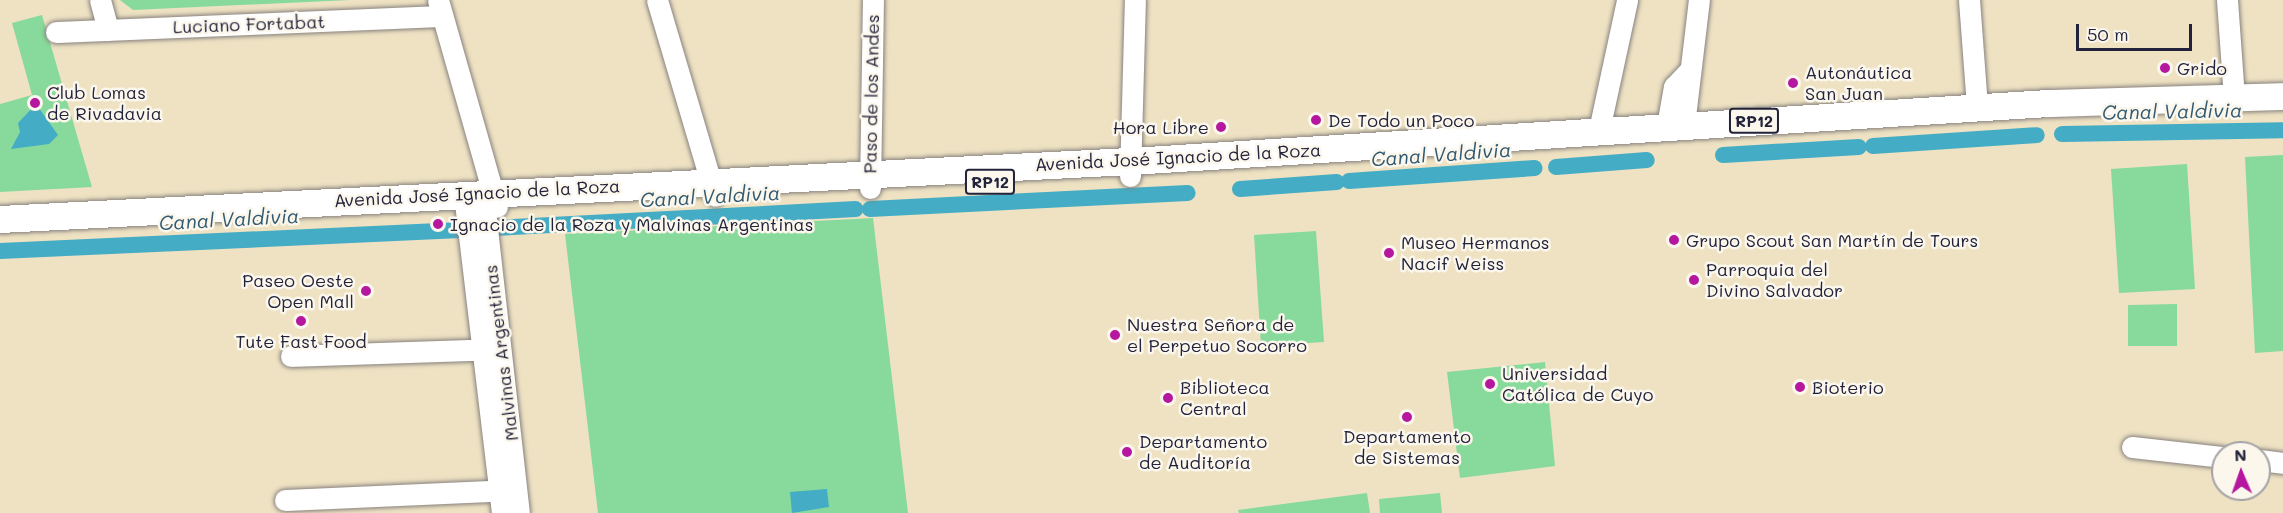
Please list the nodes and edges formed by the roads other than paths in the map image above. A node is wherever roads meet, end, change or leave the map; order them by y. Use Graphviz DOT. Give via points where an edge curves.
graph roads {
  1 [pos="100,0"];
  2 [pos="657,0"];
  3 [pos="873,0"];
  4 [pos="1135,0"];
  5 [pos="1628,0"];
  6 [pos="1699,0"];
  7 [pos="1969,0"];
  8 [pos="2228,0"];
  9 [pos="440,8"];
  10 [pos="108,30"];
  11 [pos="56,32"];
  12 [pos="2283,96"];
  13 [pos="2234,98"];
  14 [pos="1977,107"];
  15 [pos="2283,112"];
  16 [pos="1676,125"];
  17 [pos="1599,130"];
  18 [pos="1131,168"];
  19 [pos="870,181"];
  20 [pos="713,189"];
  21 [pos="480,213"];
  22 [pos="0,219"];
  23 [pos="0,233"];
  24 [pos="492,349"];
  25 [pos="291,356"];
  26 [pos="2132,447"];
  27 [pos="2211,456"];
  28 [pos="508,490"];
  29 [pos="285,500"];
  30 [pos="502,513"];
  31 [pos="519,513"];
  1 -- 10 [label="street"];
  2 -- 20 [label="street"];
  3 -- 19 [label="street, Paso de los Andes"];
  4 -- 18 [label="street"];
  5 -- 17 [label="street"];
  6 -- 16 [label="street" via="1690,70"];
  7 -- 14 [label="street"];
  8 -- 13 [label="street"];
  9 -- 10 [label="street, Luciano Fortabat"];
  9 -- 21 [label="street, Malvinas Argentinas"];
  10 -- 11 [label="street, Luciano Fortabat"];
  12 -- 13 [label="main road, Avenida José Ignacio de la Roza / RP12"];
  13 -- 14 [label="main road, Avenida José Ignacio de la Roza / RP12"];
  14 -- 16 [label="main road, Avenida José Ignacio de la Roza / RP12"];
  15 -- 18 [label="main road, Avenida José Ignacio de la Roza / RP12" via="2048,118"];
  16 -- 17 [label="main road, Avenida José Ignacio de la Roza / RP12"];
  17 -- 18 [label="main road, Avenida José Ignacio de la Roza / RP12"];
  18 -- 19 [label="main road, Avenida José Ignacio de la Roza / RP12"];
  19 -- 20 [label="main road, Avenida José Ignacio de la Roza / RP12"];
  20 -- 21 [label="main road, Avenida José Ignacio de la Roza / RP12"];
  21 -- 22 [label="main road, Avenida José Ignacio de la Roza / RP12"];
  21 -- 23 [label="main road, Avenida José Ignacio de la Roza / RP12"];
  21 -- 24 [label="street, Malvinas Argentinas"];
  24 -- 25 [label="street"];
  24 -- 28 [label="street, Malvinas Argentinas"];
  26 -- 27 [label="street"];
  28 -- 29 [label="street"];
  28 -- 30 [label="street, Malvinas Argentinas"];
  28 -- 31 [label="street, Malvinas Argentinas"];
}
